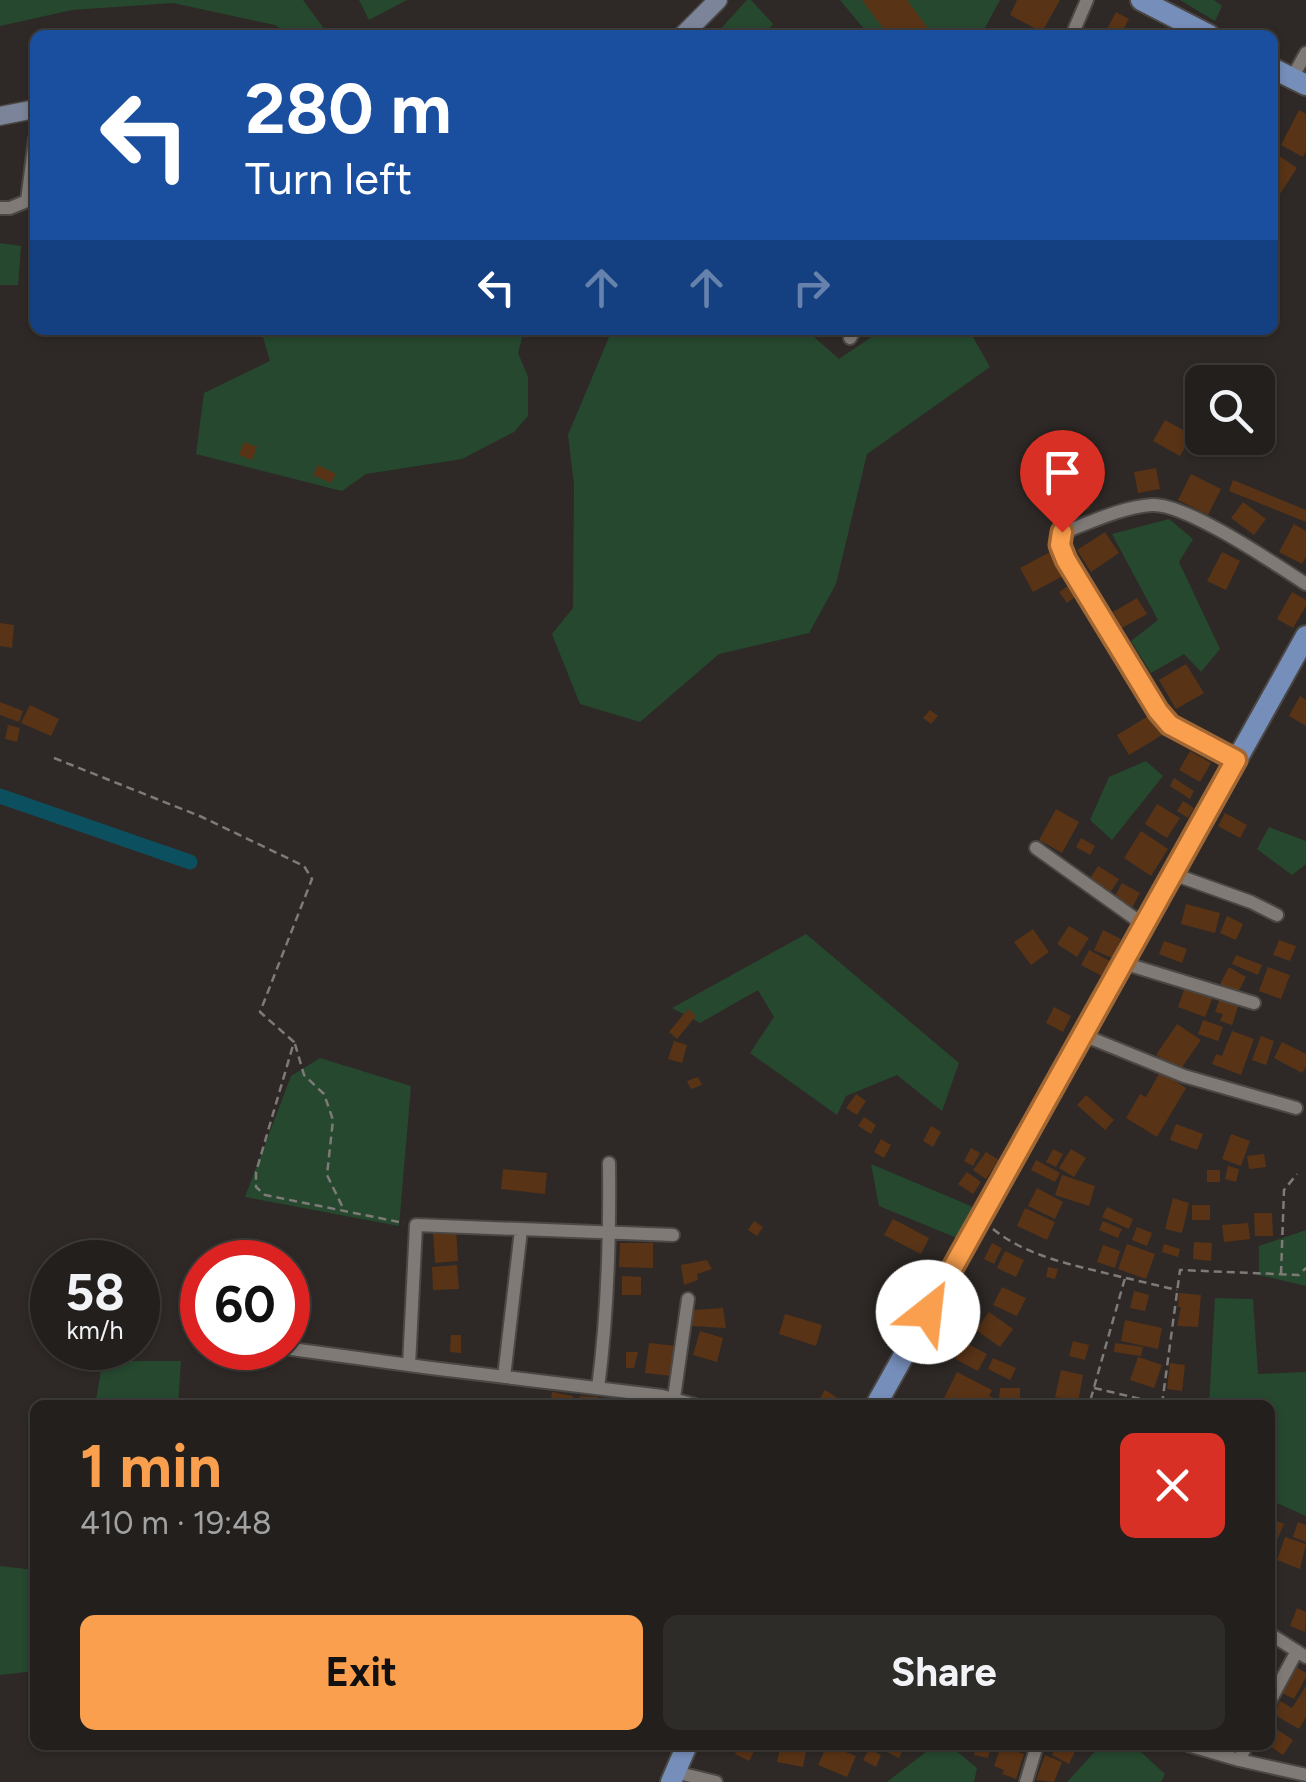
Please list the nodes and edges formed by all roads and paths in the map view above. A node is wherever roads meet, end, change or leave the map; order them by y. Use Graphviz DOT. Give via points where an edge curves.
graph roads {
  1 [pos="718,0"];
  2 [pos="1087,0"];
  3 [pos="1141,0"];
  4 [pos="687,30"];
  5 [pos="1074,30"];
  6 [pos="1199,30"];
  7 [pos="1306,53"];
  8 [pos="1290,77"];
  9 [pos="30,111"];
  10 [pos="0,116"];
  11 [pos="30,173"];
  12 [pos="0,208"];
  13 [pos="1306,584"];
  14 [pos="1306,636"];
  15 [pos="54,758"];
  16 [pos="1236,760"];
  17 [pos="1036,848"];
  18 [pos="1173,874"];
  19 [pos="1277,915"];
  20 [pos="1144,925"];
  21 [pos="1123,964"];
  22 [pos="1254,1004"];
  23 [pos="1083,1035"];
  24 [pos="294,1042"];
  25 [pos="1296,1108"];
  26 [pos="609,1163"];
  27 [pos="1297,1174"];
  28 [pos="344,1210"];
  29 [pos="980,1219"];
  30 [pos="416,1225"];
  31 [pos="521,1230"];
  32 [pos="610,1233"];
  33 [pos="672,1235"];
  34 [pos="1306,1268"];
  35 [pos="1281,1275"];
  36 [pos="1125,1278"];
  37 [pos="1177,1290"];
  38 [pos="688,1299"];
  39 [pos="310,1352"];
  40 [pos="409,1365"];
  41 [pos="504,1377"];
  42 [pos="598,1388"];
  43 [pos="1094,1388"];
  44 [pos="662,1400"];
  45 [pos="673,1400"];
  46 [pos="879,1400"];
  47 [pos="1090,1400"];
  48 [pos="1145,1400"];
  49 [pos="1163,1400"];
  50 [pos="1275,1637"];
  51 [pos="1301,1654"];
  52 [pos="1275,1693"];
  53 [pos="685,1750"];
  54 [pos="1036,1750"];
  55 [pos="1205,1750"];
  56 [pos="1244,1750"];
  57 [pos="1239,1760"];
  58 [pos="1306,1775"];
  59 [pos="673,1777"];
  60 [pos="716,1782"];
  61 [pos="1026,1782"];
  1 -- 4 [label="main road"];
  2 -- 5 [label="street"];
  3 -- 6 [label="main road"];
  7 -- 8 [label="street"];
  9 -- 10 [label="main road"];
  11 -- 12 [label="street" via="26,201"];
  13 -- 16 [label="street" via="1244,545 1156,505 1062,532 1066,560 1158,711 1170,725"];
  14 -- 16 [label="main road"];
  15 -- 24 [label="path" via="304,866 312,880 260,1012"];
  16 -- 18 [label="main road"];
  17 -- 20 [label="street"];
  18 -- 19 [label="street"];
  18 -- 20 [label="main road"];
  20 -- 21 [label="main road"];
  21 -- 22 [label="street"];
  21 -- 23 [label="main road"];
  23 -- 25 [label="street" via="1184,1076"];
  23 -- 29 [label="main road"];
  24 -- 28 [label="path" via="304,1075 324,1094 333,1120 327,1175"];
  24 -- 28 [label="path" via="256,1187 265,1195"];
  26 -- 32 [label="street"];
  27 -- 35 [label="path" via="1284,1190"];
  28 -- 30 [label="path"];
  29 -- 36 [label="path" via="1010,1243"];
  29 -- 46 [label="main road"];
  30 -- 31 [label="street"];
  30 -- 40 [label="street"];
  31 -- 32 [label="street"];
  31 -- 41 [label="street"];
  32 -- 33 [label="street"];
  32 -- 42 [label="street"];
  34 -- 35 [label="path"];
  35 -- 37 [label="path" via="1180,1270"];
  36 -- 37 [label="path"];
  36 -- 43 [label="path"];
  37 -- 49 [label="path"];
  38 -- 45 [label="street"];
  39 -- 40 [label="street"];
  40 -- 41 [label="street"];
  41 -- 42 [label="street"];
  42 -- 44 [label="street"];
  43 -- 47 [label="path"];
  43 -- 48 [label="path"];
  50 -- 51 [label="street"];
  51 -- 52 [label="street"];
  53 -- 59 [label="main road"];
  54 -- 61 [label="street"];
  55 -- 57 [label="street"];
  56 -- 57 [label="street"];
  57 -- 58 [label="street"];
  59 -- 60 [label="street"];
}
